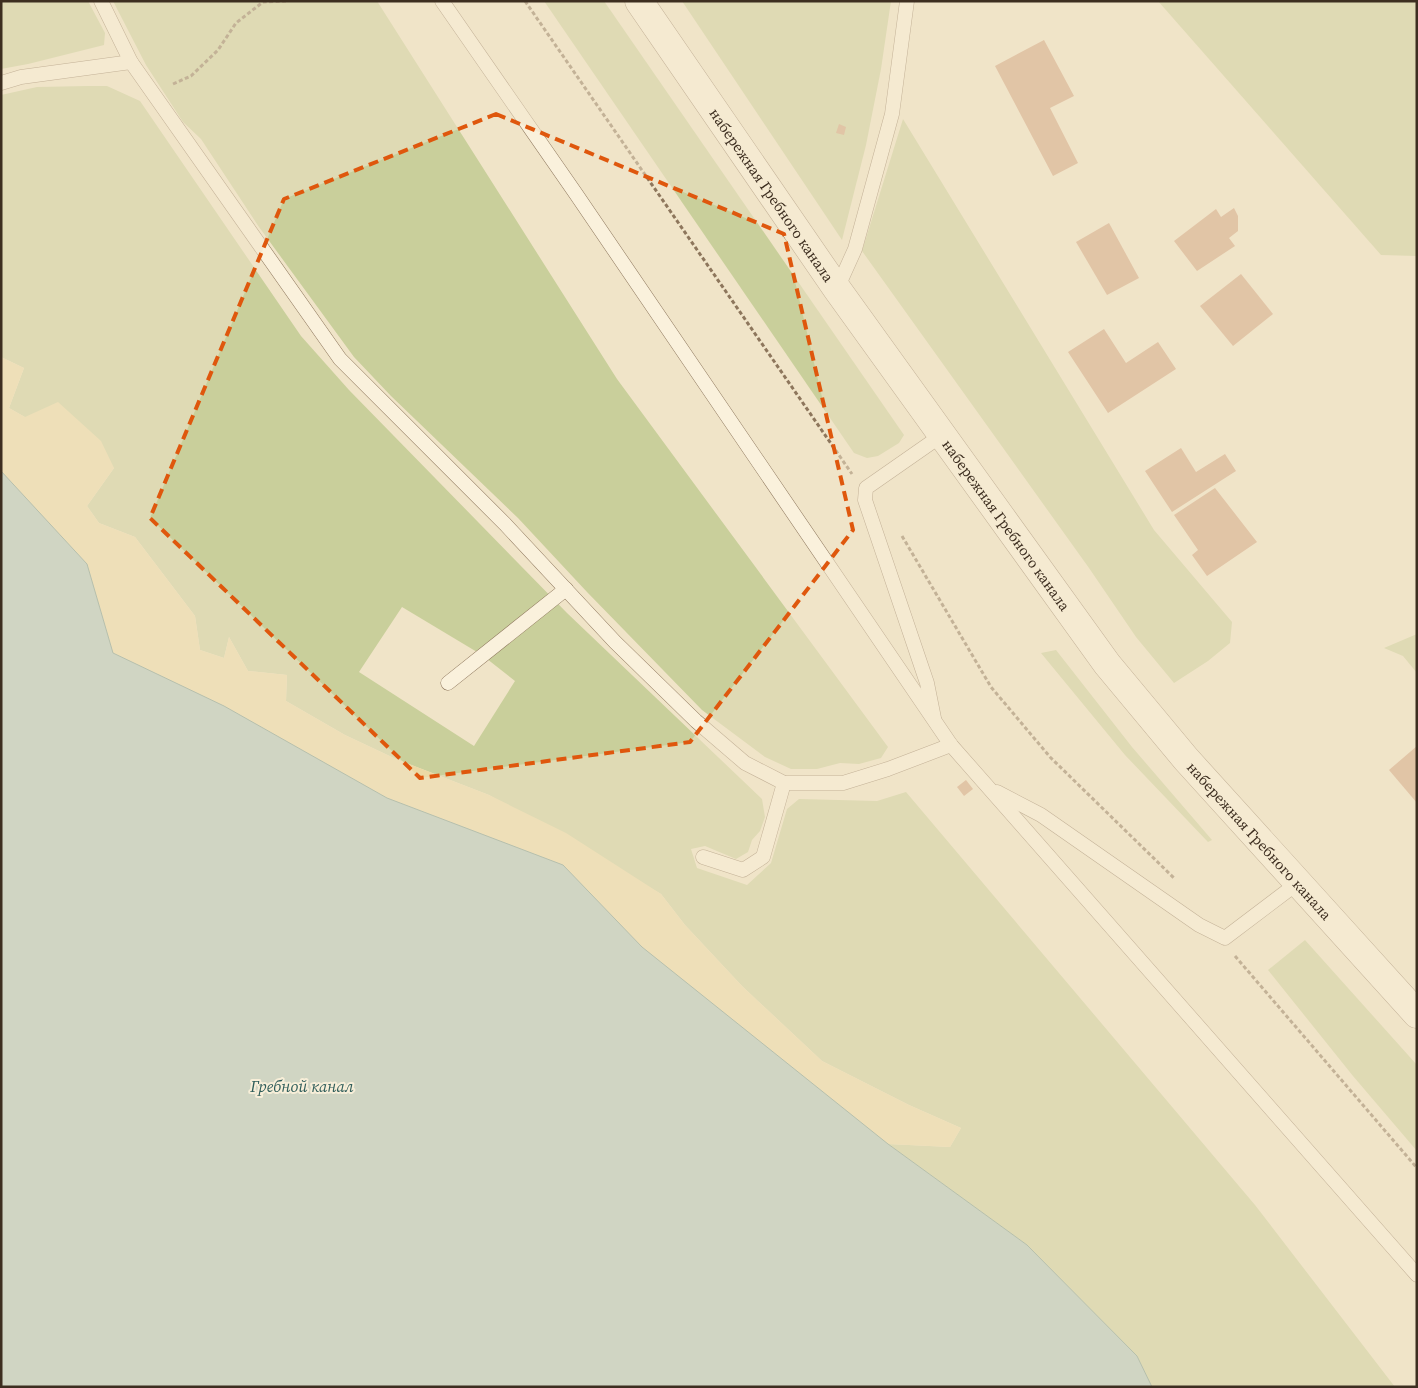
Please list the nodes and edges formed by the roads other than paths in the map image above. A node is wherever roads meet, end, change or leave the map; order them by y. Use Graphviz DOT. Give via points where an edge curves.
graph roads {
  1 [pos="101,1"];
  2 [pos="442,1"];
  3 [pos="639,1"];
  4 [pos="907,1"];
  5 [pos="131,62"];
  6 [pos="1,83"];
  7 [pos="837,289"];
  8 [pos="942,435"];
  9 [pos="566,590"];
  10 [pos="448,683"];
  11 [pos="936,724"];
  12 [pos="951,745"];
  13 [pos="784,783"];
  14 [pos="988,788"];
  15 [pos="703,857"];
  16 [pos="1299,882"];
  17 [pos="1417,1014"];
  18 [pos="1417,1275"];
  1 -- 5 [label="lane"];
  2 -- 11 [label="lane"];
  3 -- 7 [label="street, набережная Гребного канала"];
  4 -- 7 [label="lane" via="892,114 856,249"];
  5 -- 6 [label="lane" via="21,77"];
  5 -- 9 [label="lane" via="340,358"];
  7 -- 8 [label="street, набережная Гребного канала"];
  8 -- 11 [label="lane" via="866,488 865,500 927,683"];
  8 -- 16 [label="street, набережная Гребного канала" via="1107,664 1186,759"];
  9 -- 10 [label="lane"];
  9 -- 13 [label="lane" via="696,721 745,763"];
  11 -- 12 [label="lane"];
  12 -- 13 [label="lane" via="843,783"];
  12 -- 14 [label="lane"];
  13 -- 15 [label="lane" via="763,856 743,870"];
  14 -- 16 [label="lane" via="1041,815 1199,925 1225,938"];
  14 -- 18 [label="lane"];
  16 -- 17 [label="street, набережная Гребного канала"];
}
